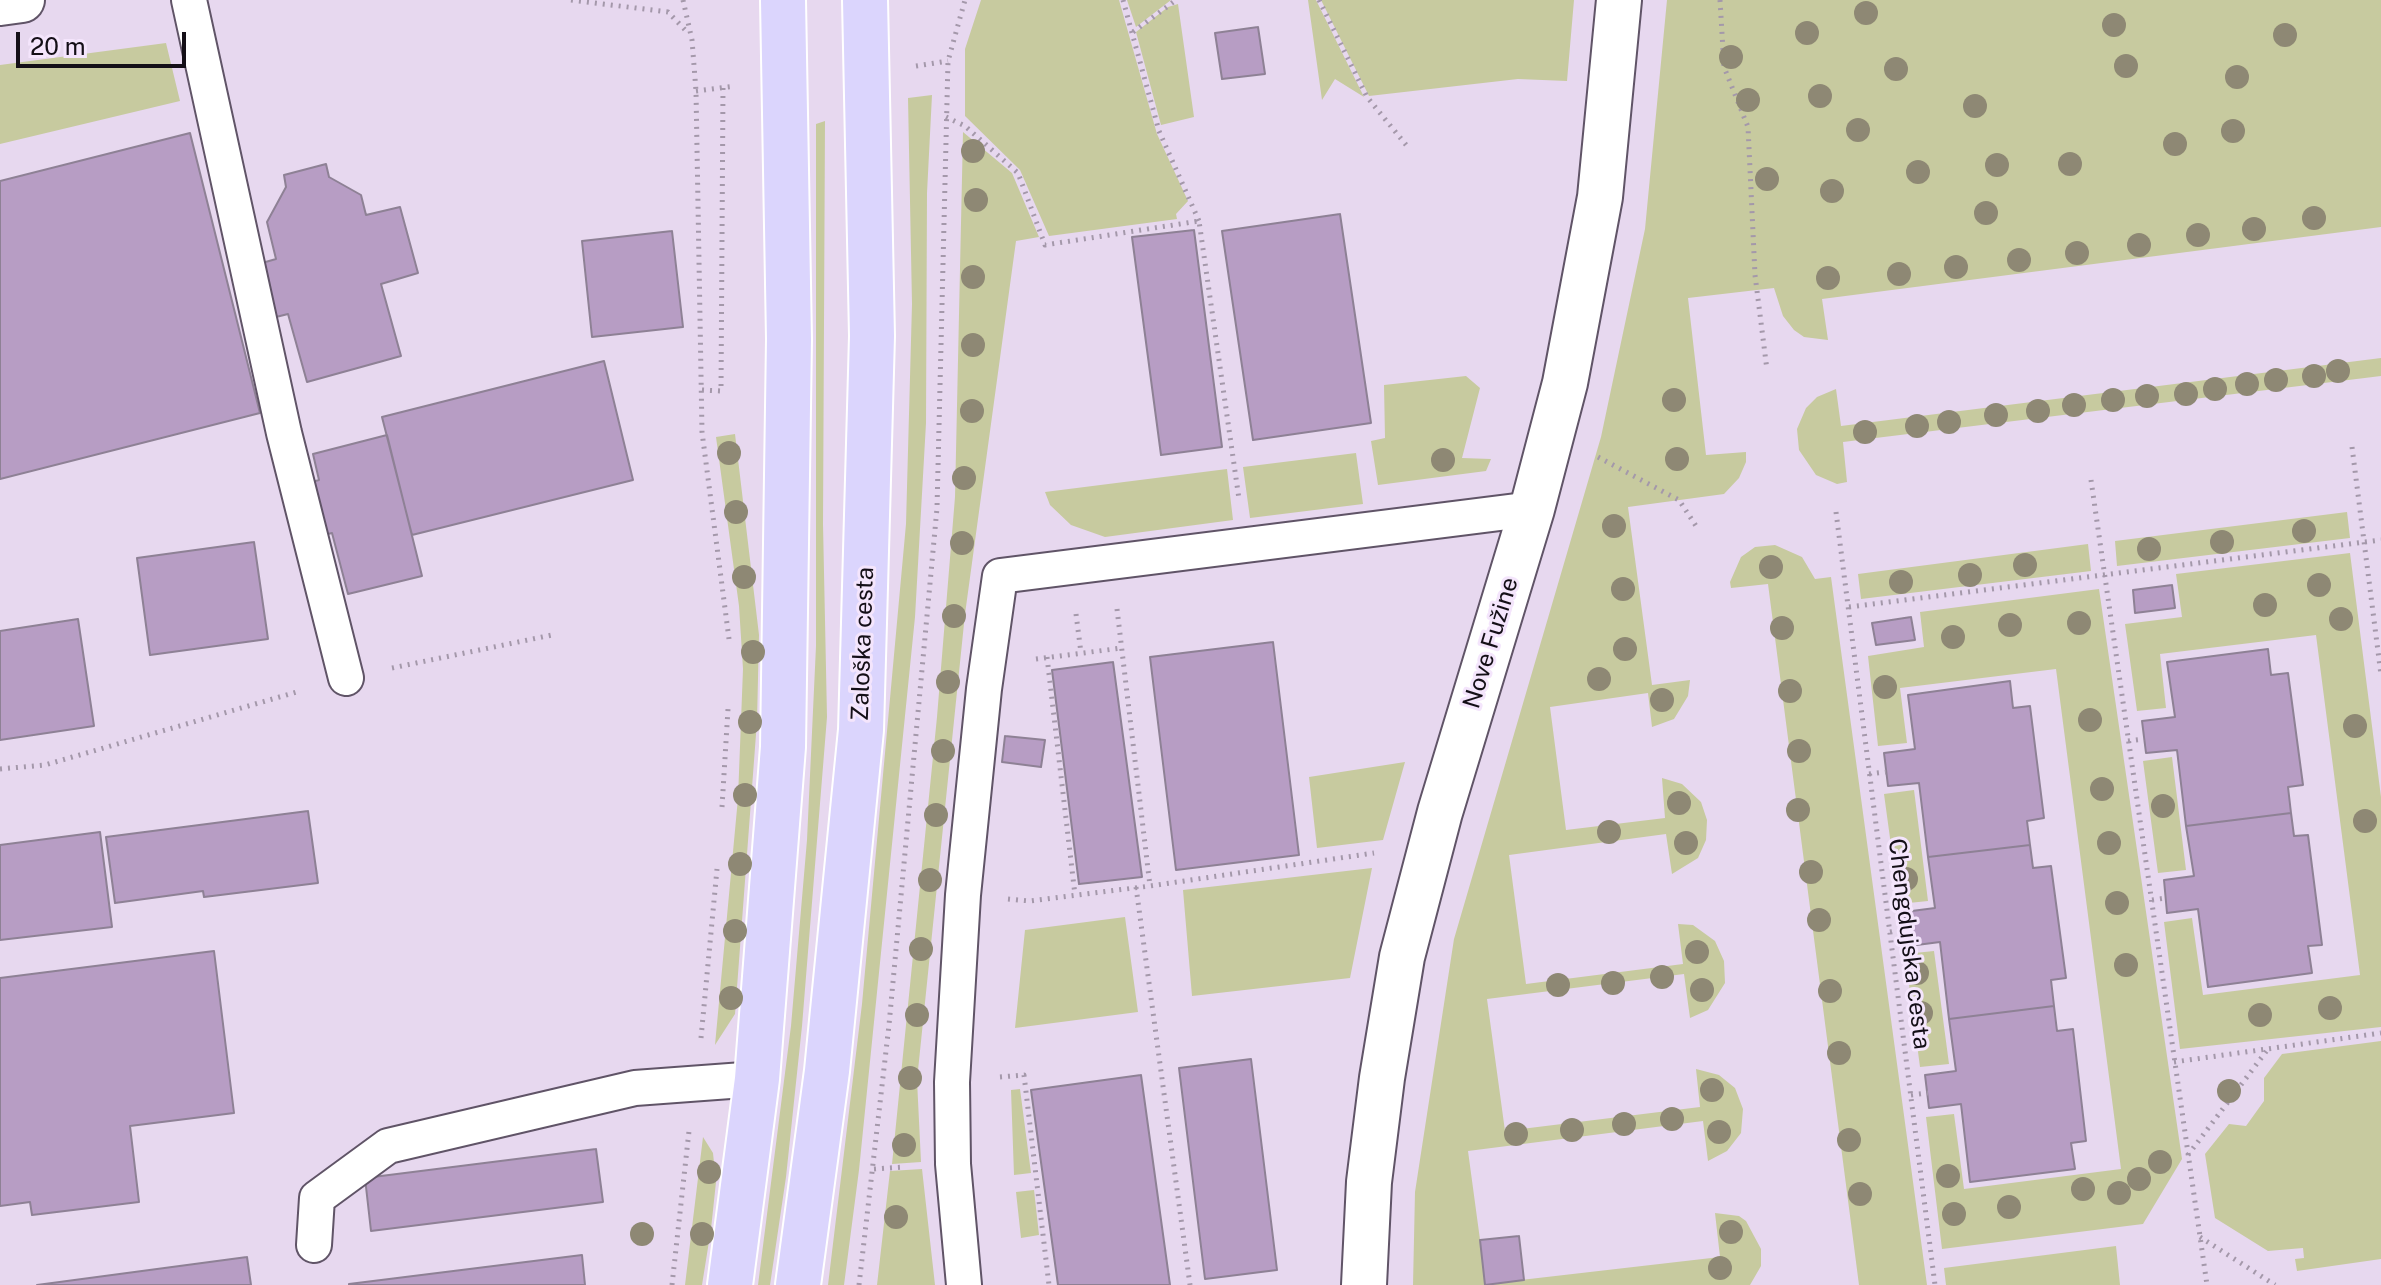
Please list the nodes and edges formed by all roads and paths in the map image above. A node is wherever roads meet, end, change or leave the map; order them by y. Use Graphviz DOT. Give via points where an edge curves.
graph roads {
  1 [pos="22,0"];
  2 [pos="189,0"];
  3 [pos="571,0"];
  4 [pos="683,0"];
  5 [pos="783,0"];
  6 [pos="865,0"];
  7 [pos="1123,0"];
  8 [pos="1176,0"];
  9 [pos="1319,0"];
  10 [pos="1619,0"];
  11 [pos="1720,0"];
  12 [pos="0,3"];
  13 [pos="1133,32"];
  14 [pos="692,40"];
  15 [pos="723,88"];
  16 [pos="946,117"];
  17 [pos="1407,146"];
  18 [pos="1199,221"];
  19 [pos="1767,370"];
  20 [pos="701,390"];
  21 [pos="2352,447"];
  22 [pos="1590,453"];
  23 [pos="2091,480"];
  24 [pos="1532,509"];
  25 [pos="1836,512"];
  26 [pos="1698,529"];
  27 [pos="2381,540"];
  28 [pos="2364,542"];
  29 [pos="1244,544"];
  30 [pos="1112,562"];
  31 [pos="2105,575"];
  32 [pos="1849,607"];
  33 [pos="552,635"];
  34 [pos="729,646"];
  35 [pos="1122,648"];
  36 [pos="1047,657"];
  37 [pos="987,665"];
  38 [pos="2381,675"];
  39 [pos="346,678"];
  40 [pos="728,700"];
  41 [pos="2144,739"];
  42 [pos="2128,741"];
  43 [pos="0,769"];
  44 [pos="1886,772"];
  45 [pos="1869,774"];
  46 [pos="722,808"];
  47 [pos="1387,851"];
  48 [pos="718,854"];
  49 [pos="1150,886"];
  50 [pos="1136,887"];
  51 [pos="963,895"];
  52 [pos="1075,895"];
  53 [pos="2166,898"];
  54 [pos="2152,900"];
  55 [pos="1907,929"];
  56 [pos="1890,932"];
  57 [pos="2381,1033"];
  58 [pos="700,1043"];
  59 [pos="2268,1049"];
  60 [pos="2174,1062"];
  61 [pos="757,1079"];
  62 [pos="952,1082"];
  63 [pos="1928,1093"];
  64 [pos="1911,1095"];
  65 [pos="690,1115"];
  66 [pos="2188,1156"];
  67 [pos="2200,1237"];
  68 [pos="314,1245"];
  69 [pos="672,1285"];
  70 [pos="730,1285"];
  71 [pos="798,1285"];
  72 [pos="964,1285"];
  73 [pos="1049,1285"];
  74 [pos="1190,1285"];
  75 [pos="1364,1285"];
  76 [pos="1935,1285"];
  77 [pos="2207,1285"];
  78 [pos="2275,1285"];
  1 -- 12 [label="street"];
  2 -- 39 [label="lane" via="284,433"];
  3 -- 14 [label="path" via="668,12"];
  4 -- 14 [label="path"];
  5 -- 61 [label="main road" via="788,574 783,747"];
  6 -- 71 [label="main road, Zaloška cesta" via="872,336 861,730 827,1071"];
  7 -- 13 [label="path"];
  8 -- 13 [label="path"];
  9 -- 17 [label="path" via="1367,97"];
  10 -- 24 [label="street, Nove Fužine" via="1609,122 1587,276"];
  11 -- 19 [label="path" via="1724,67 1748,127 1755,275"];
  13 -- 18 [label="path" via="1159,131"];
  14 -- 20 [label="path"];
  15 -- 20 [label="path" via="721,391"];
  16 -- 18 [label="path" via="965,126 1018,173 1045,245"];
  18 -- 29 [label="path"];
  20 -- 34 [label="path" via="704,461"];
  21 -- 28 [label="path"];
  22 -- 26 [label="path" via="1679,500"];
  23 -- 31 [label="path"];
  24 -- 29 [label="lane"];
  24 -- 75 [label="street, Nove Fužine" via="1402,957 1373,1152"];
  25 -- 32 [label="path, Chengdujska cesta"];
  27 -- 28 [label="path"];
  28 -- 31 [label="path"];
  28 -- 38 [label="path"];
  29 -- 30 [label="lane"];
  30 -- 35 [label="path"];
  30 -- 37 [label="lane" via="1000,576"];
  31 -- 32 [label="path"];
  31 -- 42 [label="path"];
  32 -- 45 [label="path, Chengdujska cesta"];
  33 -- 39 [label="path"];
  35 -- 36 [label="path"];
  35 -- 49 [label="path"];
  36 -- 37 [label="path"];
  36 -- 52 [label="path"];
  37 -- 51 [label="lane"];
  39 -- 43 [label="path" via="45,765"];
  40 -- 46 [label="path"];
  41 -- 42 [label="path"];
  42 -- 54 [label="path"];
  44 -- 45 [label="path"];
  45 -- 56 [label="path, Chengdujska cesta"];
  47 -- 49 [label="path"];
  48 -- 58 [label="path"];
  49 -- 50 [label="path"];
  50 -- 52 [label="path"];
  50 -- 74 [label="path"];
  51 -- 52 [label="path" via="1030,901"];
  51 -- 62 [label="lane"];
  53 -- 54 [label="path"];
  54 -- 60 [label="path"];
  55 -- 56 [label="path"];
  56 -- 64 [label="path, Chengdujska cesta"];
  57 -- 59 [label="path"];
  59 -- 60 [label="path"];
  59 -- 66 [label="path"];
  60 -- 66 [label="path"];
  61 -- 68 [label="lane" via="635,1088 388,1146 317,1198"];
  61 -- 70 [label="main road"];
  62 -- 72 [label="lane"];
  62 -- 73 [label="path" via="1024,1075"];
  63 -- 64 [label="path"];
  64 -- 76 [label="path, Chengdujska cesta"];
  65 -- 69 [label="path"];
  66 -- 67 [label="path"];
  67 -- 77 [label="path"];
  67 -- 78 [label="path"];
}
